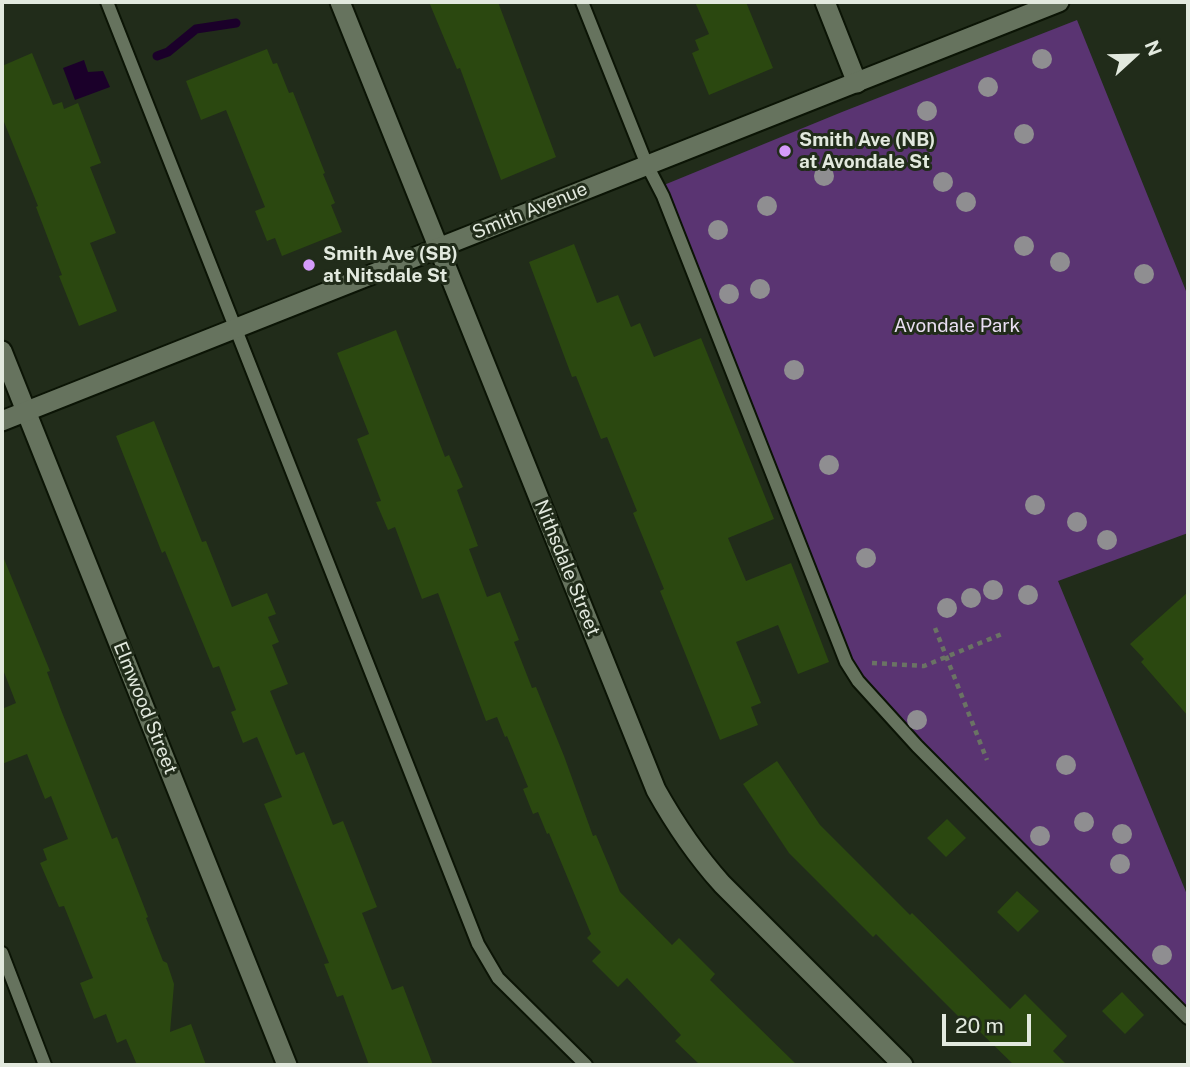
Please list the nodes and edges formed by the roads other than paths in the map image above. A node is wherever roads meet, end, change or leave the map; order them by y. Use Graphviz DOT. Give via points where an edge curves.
graph roads {
  1 [pos="107,2"];
  2 [pos="340,2"];
  3 [pos="582,2"];
  4 [pos="825,2"];
  5 [pos="1059,2"];
  6 [pos="857,83"];
  7 [pos="647,164"];
  8 [pos="439,247"];
  9 [pos="236,328"];
  10 [pos="2,351"];
  11 [pos="26,411"];
  12 [pos="2,421"];
  13 [pos="2,953"];
  14 [pos="1188,1018"];
  15 [pos="45,1065"];
  16 [pos="287,1065"];
  17 [pos="586,1065"];
  18 [pos="903,1065"];
  1 -- 9 [label="lane"];
  2 -- 8 [label="street, Nithsdale Street"];
  3 -- 7 [label="lane"];
  4 -- 6 [label="street"];
  5 -- 6 [label="street, Smith Avenue"];
  6 -- 7 [label="street, Smith Avenue"];
  7 -- 8 [label="street, Smith Avenue"];
  7 -- 14 [label="lane" via="846,662 858,681"];
  8 -- 9 [label="street, Smith Avenue"];
  8 -- 18 [label="street, Nithsdale Street" via="669,813 722,884"];
  9 -- 11 [label="street, Smith Avenue"];
  9 -- 17 [label="lane" via="478,944 498,978"];
  10 -- 11 [label="street, Elmwood Street"];
  11 -- 12 [label="street, Smith Avenue"];
  11 -- 16 [label="street, Elmwood Street"];
  13 -- 15 [label="lane"];
}
